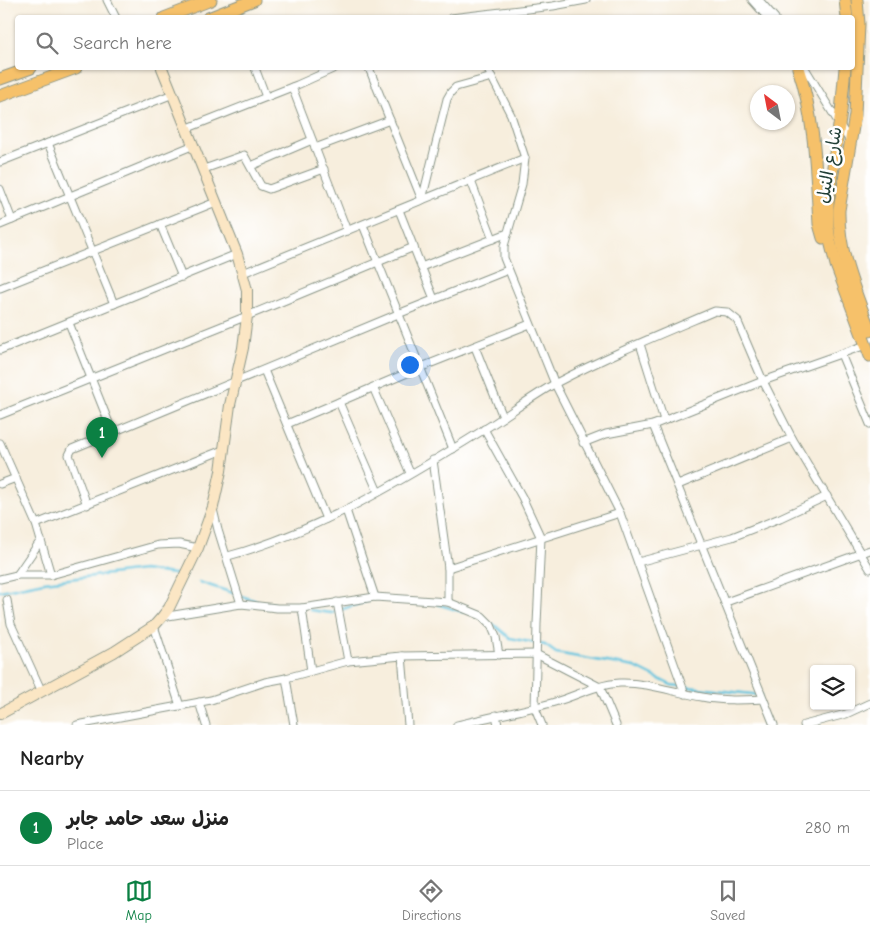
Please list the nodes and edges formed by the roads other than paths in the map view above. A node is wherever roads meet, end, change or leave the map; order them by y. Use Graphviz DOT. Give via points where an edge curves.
graph roads {
  1 [pos="107,0"];
  2 [pos="211,0"];
  3 [pos="254,0"];
  4 [pos="586,0"];
  5 [pos="752,0"];
  6 [pos="759,0"];
  7 [pos="845,0"];
  8 [pos="857,0"];
  9 [pos="234,13"];
  10 [pos="114,15"];
  11 [pos="172,15"];
  12 [pos="467,15"];
  13 [pos="765,15"];
  14 [pos="772,15"];
  15 [pos="847,15"];
  16 [pos="25,70"];
  17 [pos="71,70"];
  18 [pos="163,70"];
  19 [pos="256,70"];
  20 [pos="330,70"];
  21 [pos="370,70"];
  22 [pos="488,70"];
  23 [pos="799,70"];
  24 [pos="806,70"];
  25 [pos="845,70"];
  26 [pos="492,77"];
  27 [pos="0,79"];
  28 [pos="292,87"];
  29 [pos="173,94"];
  30 [pos="0,96"];
  31 [pos="266,97"];
  32 [pos="390,120"];
  33 [pos="839,125"];
  34 [pos="188,128"];
  35 [pos="312,140"];
  36 [pos="48,143"];
  37 [pos="851,143"];
  38 [pos="194,145"];
  39 [pos="315,148"];
  40 [pos="525,158"];
  41 [pos="0,162"];
  42 [pos="251,166"];
  43 [pos="204,169"];
  44 [pos="324,169"];
  45 [pos="470,181"];
  46 [pos="0,189"];
  47 [pos="70,196"];
  48 [pos="422,200"];
  49 [pos="216,202"];
  50 [pos="399,210"];
  51 [pos="12,220"];
  52 [pos="160,224"];
  53 [pos="363,224"];
  54 [pos="0,225"];
  55 [pos="348,231"];
  56 [pos="508,233"];
  57 [pos="493,239"];
  58 [pos="414,246"];
  59 [pos="93,251"];
  60 [pos="833,253"];
  61 [pos="237,254"];
  62 [pos="378,261"];
  63 [pos="422,267"];
  64 [pos="508,270"];
  65 [pos="243,272"];
  66 [pos="182,277"];
  67 [pos="0,288"];
  68 [pos="434,300"];
  69 [pos="114,304"];
  70 [pos="398,314"];
  71 [pos="247,316"];
  72 [pos="69,323"];
  73 [pos="530,324"];
  74 [pos="870,331"];
  75 [pos="640,344"];
  76 [pos="866,345"];
  77 [pos="475,346"];
  78 [pos="0,350"];
  79 [pos="841,354"];
  80 [pos="870,356"];
  81 [pos="419,368"];
  82 [pos="264,370"];
  83 [pos="90,378"];
  84 [pos="763,381"];
  85 [pos="235,383"];
  86 [pos="555,384"];
  87 [pos="374,388"];
  88 [pos="339,402"];
  89 [pos="0,415"];
  90 [pos="504,417"];
  91 [pos="664,420"];
  92 [pos="287,424"];
  93 [pos="870,424"];
  94 [pos="653,425"];
  95 [pos="484,429"];
  96 [pos="113,433"];
  97 [pos="792,438"];
  98 [pos="583,442"];
  99 [pos="0,443"];
  100 [pos="453,449"];
  101 [pos="223,450"];
  102 [pos="433,460"];
  103 [pos="410,474"];
  104 [pos="16,478"];
  105 [pos="0,484"];
  106 [pos="678,485"];
  107 [pos="378,492"];
  108 [pos="827,496"];
  109 [pos="87,505"];
  110 [pos="213,507"];
  111 [pos="346,510"];
  112 [pos="620,514"];
  113 [pos="326,519"];
  114 [pos="36,524"];
  115 [pos="541,538"];
  116 [pos="40,540"];
  117 [pos="701,546"];
  118 [pos="198,548"];
  119 [pos="870,550"];
  120 [pos="862,553"];
  121 [pos="228,556"];
  122 [pos="638,562"];
  123 [pos="448,568"];
  124 [pos="870,568"];
  125 [pos="17,575"];
  126 [pos="51,575"];
  127 [pos="0,578"];
  128 [pos="375,597"];
  129 [pos="8,600"];
  130 [pos="337,602"];
  131 [pos="448,602"];
  132 [pos="726,602"];
  133 [pos="241,604"];
  134 [pos="302,608"];
  135 [pos="162,617"];
  136 [pos="154,626"];
  137 [pos="536,654"];
  138 [pos="499,655"];
  139 [pos="402,656"];
  140 [pos="348,660"];
  141 [pos="311,671"];
  142 [pos="286,678"];
  143 [pos="600,687"];
  144 [pos="42,692"];
  145 [pos="685,694"];
  146 [pos="763,699"];
  147 [pos="199,702"];
  148 [pos="870,703"];
  149 [pos="180,706"];
  150 [pos="535,708"];
  151 [pos="0,714"];
  152 [pos="496,715"];
  153 [pos="77,725"];
  154 [pos="206,725"];
  155 [pos="294,725"];
  156 [pos="408,725"];
  157 [pos="457,725"];
  158 [pos="498,725"];
  159 [pos="542,725"];
  160 [pos="616,725"];
  161 [pos="774,725"];
  162 [pos="804,725"];
  1 -- 10 [label="street"];
  2 -- 11 [label="main road"];
  3 -- 9 [label="main road"];
  4 -- 12 [label="street"];
  5 -- 13 [label="street"];
  6 -- 14 [label="street"];
  7 -- 15 [label="main road"];
  8 -- 37 [label="main road, شارع النيل" via="858,62"];
  16 -- 27 [label="main road"];
  17 -- 30 [label="main road"];
  18 -- 29 [label="street"];
  19 -- 31 [label="street"];
  20 -- 28 [label="street"];
  21 -- 32 [label="street"];
  22 -- 26 [label="street"];
  23 -- 60 [label="main road" via="813,136 820,224 823,237"];
  24 -- 33 [label="street"];
  25 -- 33 [label="main road, شارع النيل"];
  26 -- 40 [label="street"];
  26 -- 48 [label="street" via="456,87 450,92"];
  28 -- 31 [label="street"];
  28 -- 35 [label="street"];
  29 -- 34 [label="street"];
  29 -- 36 [label="street"];
  31 -- 34 [label="street"];
  32 -- 39 [label="street"];
  32 -- 48 [label="street"];
  33 -- 37 [label="street"];
  33 -- 60 [label="main road, شارع النيل" via="827,214"];
  34 -- 38 [label="street"];
  35 -- 39 [label="street"];
  35 -- 42 [label="street"];
  36 -- 41 [label="street"];
  36 -- 47 [label="street"];
  37 -- 74 [label="main road, شارع النيل" via="838,225 846,264"];
  38 -- 43 [label="street"];
  38 -- 47 [label="street"];
  39 -- 44 [label="street"];
  40 -- 45 [label="street"];
  40 -- 56 [label="street" via="522,184"];
  42 -- 43 [label="street" via="244,155"];
  42 -- 44 [label="street" via="261,186 269,190"];
  43 -- 49 [label="street"];
  44 -- 55 [label="street"];
  45 -- 48 [label="street"];
  45 -- 57 [label="street"];
  46 -- 51 [label="street"];
  47 -- 51 [label="street"];
  47 -- 59 [label="street"];
  48 -- 50 [label="street"];
  49 -- 52 [label="street"];
  49 -- 61 [label="street"];
  50 -- 53 [label="street"];
  50 -- 58 [label="street"];
  51 -- 54 [label="street"];
  52 -- 59 [label="street"];
  52 -- 66 [label="street"];
  53 -- 55 [label="street"];
  53 -- 62 [label="street"];
  55 -- 65 [label="street"];
  56 -- 57 [label="street"];
  56 -- 64 [label="street" via="504,246"];
  57 -- 63 [label="street"];
  58 -- 62 [label="street"];
  58 -- 63 [label="street"];
  59 -- 67 [label="street"];
  59 -- 69 [label="street"];
  60 -- 76 [label="main road, شارع النيل"];
  61 -- 65 [label="street"];
  61 -- 66 [label="street"];
  62 -- 70 [label="street"];
  62 -- 71 [label="street"];
  63 -- 68 [label="street"];
  64 -- 68 [label="street"];
  64 -- 73 [label="street"];
  65 -- 71 [label="street"];
  66 -- 69 [label="street"];
  68 -- 70 [label="street"];
  69 -- 72 [label="street"];
  70 -- 81 [label="street"];
  70 -- 82 [label="street"];
  71 -- 83 [label="street"];
  71 -- 85 [label="street"];
  72 -- 78 [label="street"];
  72 -- 83 [label="street"];
  73 -- 77 [label="street"];
  73 -- 86 [label="street"];
  75 -- 84 [label="street" via="714,311 727,312 737,320"];
  75 -- 86 [label="street"];
  75 -- 91 [label="street"];
  76 -- 79 [label="street"];
  76 -- 80 [label="main road, شارع النيل"];
  77 -- 81 [label="street"];
  77 -- 90 [label="street"];
  79 -- 84 [label="street"];
  79 -- 93 [label="street"];
  81 -- 87 [label="street"];
  81 -- 100 [label="street"];
  82 -- 85 [label="street"];
  82 -- 92 [label="street"];
  83 -- 89 [label="street"];
  83 -- 96 [label="street"];
  84 -- 91 [label="street"];
  84 -- 97 [label="street"];
  85 -- 96 [label="street"];
  85 -- 101 [label="street"];
  86 -- 90 [label="street"];
  86 -- 98 [label="street"];
  87 -- 88 [label="street"];
  87 -- 103 [label="street"];
  88 -- 92 [label="street"];
  88 -- 107 [label="street"];
  90 -- 95 [label="street"];
  91 -- 94 [label="street"];
  92 -- 113 [label="street"];
  94 -- 98 [label="street" via="612,432"];
  94 -- 106 [label="street"];
  95 -- 100 [label="street"];
  95 -- 115 [label="street"];
  96 -- 109 [label="street" via="70,452"];
  97 -- 106 [label="street"];
  97 -- 108 [label="street"];
  98 -- 112 [label="street"];
  99 -- 104 [label="street"];
  100 -- 102 [label="street"];
  101 -- 109 [label="street"];
  101 -- 110 [label="street"];
  102 -- 103 [label="street"];
  102 -- 123 [label="street"];
  103 -- 107 [label="street"];
  104 -- 105 [label="street"];
  104 -- 114 [label="street"];
  106 -- 117 [label="street"];
  107 -- 111 [label="street"];
  108 -- 117 [label="street" via="780,518"];
  108 -- 120 [label="street"];
  109 -- 114 [label="street"];
  110 -- 118 [label="street"];
  110 -- 121 [label="street"];
  111 -- 113 [label="street"];
  111 -- 128 [label="street"];
  112 -- 115 [label="street"];
  112 -- 122 [label="street"];
  113 -- 121 [label="street" via="270,543"];
  114 -- 116 [label="street"];
  115 -- 123 [label="street"];
  115 -- 137 [label="street"];
  116 -- 125 [label="street"];
  116 -- 126 [label="street"];
  117 -- 122 [label="street"];
  117 -- 132 [label="street"];
  118 -- 126 [label="street" via="179,544 158,545"];
  118 -- 135 [label="street"];
  119 -- 120 [label="street"];
  120 -- 124 [label="street"];
  120 -- 132 [label="street"];
  121 -- 133 [label="street"];
  122 -- 145 [label="street"];
  123 -- 131 [label="street"];
  125 -- 126 [label="street"];
  125 -- 127 [label="street"];
  128 -- 130 [label="street"];
  128 -- 131 [label="street"];
  129 -- 144 [label="street" via="11,624"];
  130 -- 134 [label="street"];
  130 -- 140 [label="street"];
  131 -- 138 [label="street" via="482,616 491,625"];
  132 -- 146 [label="street"];
  133 -- 134 [label="street"];
  133 -- 135 [label="street"];
  134 -- 141 [label="street"];
  135 -- 136 [label="street"];
  136 -- 144 [label="street"];
  136 -- 149 [label="street"];
  137 -- 138 [label="street"];
  137 -- 143 [label="street"];
  137 -- 150 [label="street"];
  138 -- 139 [label="street"];
  139 -- 140 [label="street"];
  139 -- 156 [label="street"];
  140 -- 141 [label="street"];
  141 -- 142 [label="street"];
  142 -- 147 [label="street"];
  142 -- 155 [label="street"];
  143 -- 145 [label="street" via="638,684"];
  143 -- 150 [label="street"];
  143 -- 160 [label="street"];
  144 -- 151 [label="street"];
  145 -- 146 [label="street" via="726,700"];
  146 -- 161 [label="street"];
  147 -- 149 [label="street"];
  147 -- 154 [label="street"];
  148 -- 162 [label="street" via="846,714"];
  149 -- 153 [label="street"];
  150 -- 152 [label="street"];
  150 -- 159 [label="street"];
  152 -- 157 [label="street"];
  152 -- 158 [label="street"];
}
